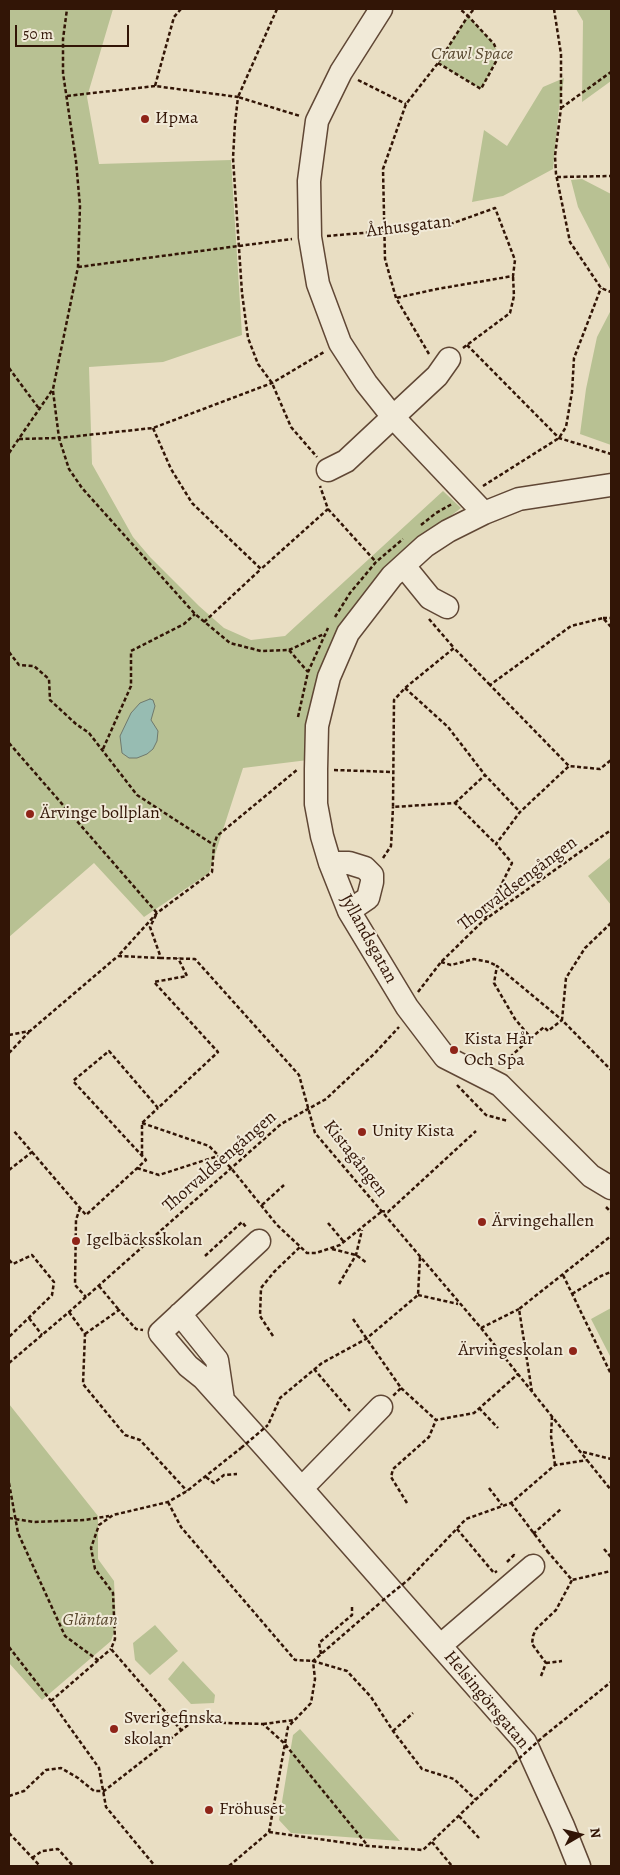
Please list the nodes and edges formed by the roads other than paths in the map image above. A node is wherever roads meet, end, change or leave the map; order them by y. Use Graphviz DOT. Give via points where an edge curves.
graph roads {
  1 [pos="381,9"];
  2 [pos="449,359"];
  3 [pos="393,417"];
  4 [pos="328,470"];
  5 [pos="611,485"];
  6 [pos="484,513"];
  7 [pos="404,566"];
  8 [pos="447,607"];
  9 [pos="330,863"];
  10 [pos="349,911"];
  11 [pos="608,1197"];
  12 [pos="259,1241"];
  13 [pos="180,1314"];
  14 [pos="223,1400"];
  15 [pos="381,1407"];
  16 [pos="302,1488"];
  17 [pos="533,1560"];
  18 [pos="440,1645"];
  19 [pos="579,1866"];
  1 -- 3 [label="street" via="341,72 316,121 309,181 310,237 318,284 340,342"];
  2 -- 3 [label="street" via="437,376"];
  3 -- 4 [label="street" via="346,461"];
  3 -- 6 [label="street"];
  5 -- 6 [label="street, Jyllandsgatan" via="519,499"];
  6 -- 7 [label="street, Jyllandsgatan" via="425,546"];
  7 -- 8 [label="street" via="430,598"];
  7 -- 9 [label="street, Jyllandsgatan" via="392,576 348,633 328,677 317,726 316,804"];
  9 -- 10 [label="street, Jyllandsgatan"];
  9 -- 10 [label="street" via="349,863 365,868 372,875 368,898"];
  10 -- 11 [label="street, Jyllandsgatan" via="405,1015 445,1057 500,1085"];
  12 -- 13 [label="street"];
  13 -- 14 [label="street" via="217,1360"];
  13 -- 14 [label="street, Helsingörsgatan" via="160,1333"];
  14 -- 16 [label="street, Helsingörsgatan"];
  15 -- 16 [label="street"];
  16 -- 18 [label="street, Helsingörsgatan"];
  17 -- 18 [label="street, Helsingörsgatan"];
  18 -- 19 [label="street, Helsingörsgatan" via="526,1742"];
}
